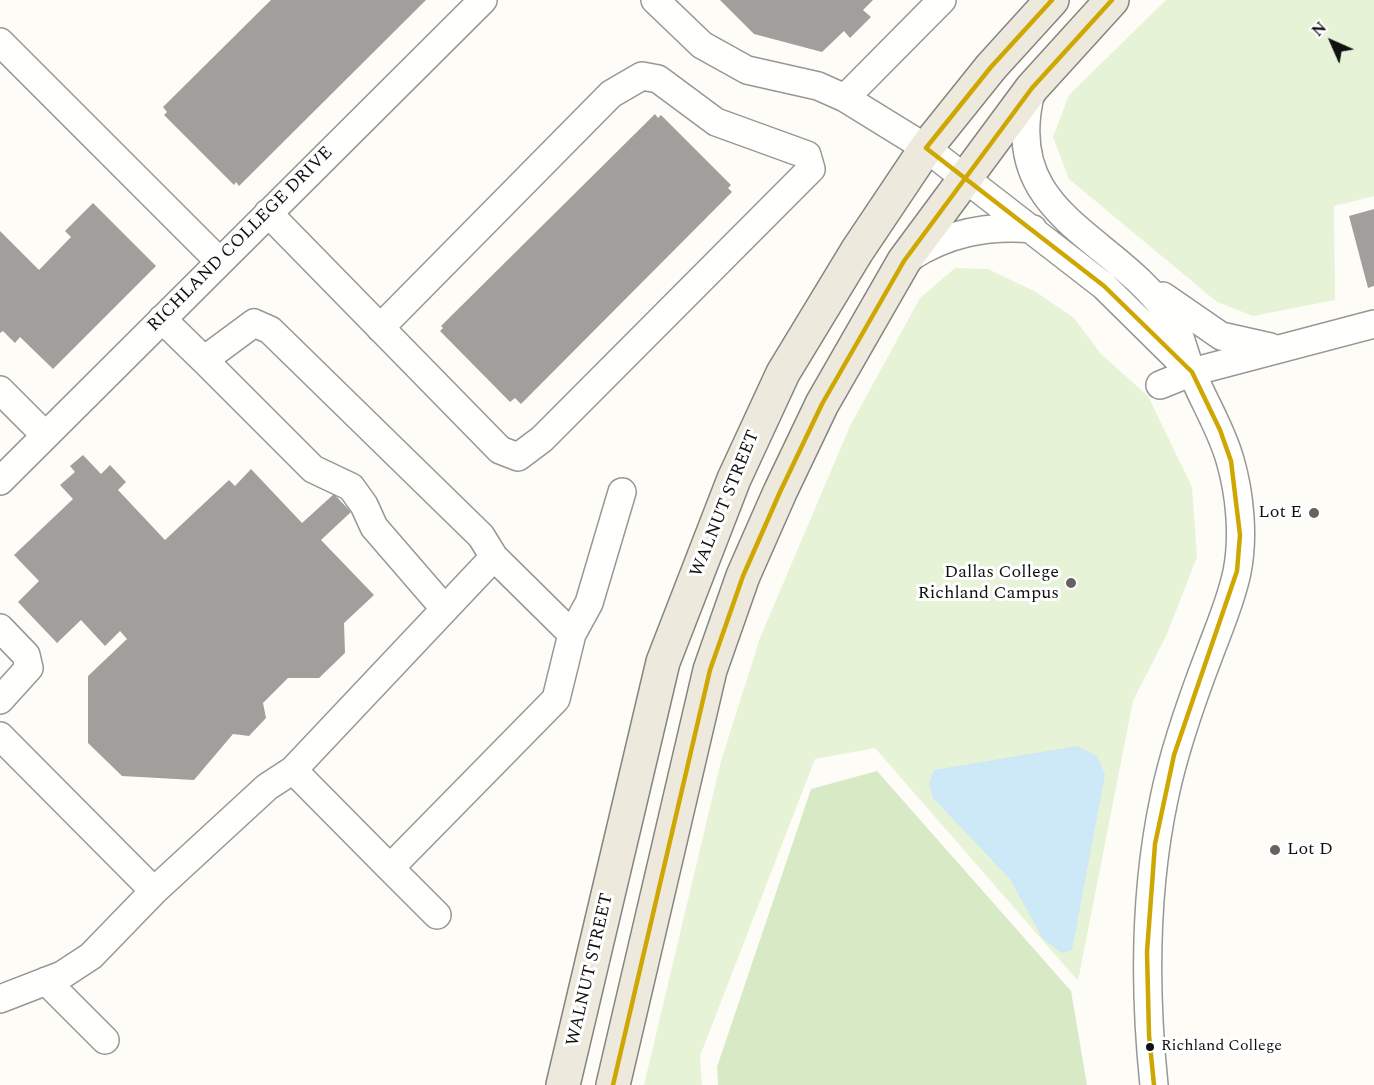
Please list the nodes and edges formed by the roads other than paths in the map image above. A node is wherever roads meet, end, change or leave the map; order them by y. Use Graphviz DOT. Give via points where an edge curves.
graph roads {
  1 [pos="483,0"];
  2 [pos="655,0"];
  3 [pos="942,0"];
  4 [pos="1052,0"];
  5 [pos="1112,0"];
  6 [pos="0,42"];
  7 [pos="1032,88"];
  8 [pos="845,98"];
  9 [pos="926,148"];
  10 [pos="963,178"];
  11 [pos="268,213"];
  12 [pos="1033,229"];
  13 [pos="904,261"];
  14 [pos="220,262"];
  15 [pos="1138,278"];
  16 [pos="162,319"];
  17 [pos="1374,324"];
  18 [pos="380,328"];
  19 [pos="1277,349"];
  20 [pos="204,360"];
  21 [pos="1191,372"];
  22 [pos="1160,385"];
  23 [pos="0,390"];
  24 [pos="45,435"];
  25 [pos="0,480"];
  26 [pos="622,492"];
  27 [pos="494,557"];
  28 [pos="444,608"];
  29 [pos="0,628"];
  30 [pos="572,634"];
  31 [pos="0,700"];
  32 [pos="0,736"];
  33 [pos="293,770"];
  34 [pos="390,868"];
  35 [pos="154,891"];
  36 [pos="437,915"];
  37 [pos="46,981"];
  38 [pos="0,999"];
  39 [pos="105,1040"];
  40 [pos="563,1085"];
  41 [pos="613,1085"];
  42 [pos="1154,1085"];
  1 -- 11 [label="street, RICHLAND COLLEGE DRIVE"];
  2 -- 8 [label="street" via="702,45 747,70 818,86"];
  3 -- 8 [label="street"];
  4 -- 9 [label="main road, WALNUT STREET" via="991,67"];
  5 -- 7 [label="main road"];
  6 -- 14 [label="street"];
  7 -- 10 [label="main road"];
  7 -- 15 [label="street" via="1024,120 1025,150 1033,176 1048,201"];
  8 -- 9 [label="street"];
  9 -- 10 [label="street"];
  9 -- 40 [label="main road, WALNUT STREET" via="783,373 730,490 663,662"];
  10 -- 12 [label="street"];
  10 -- 13 [label="main road"];
  11 -- 14 [label="street, RICHLAND COLLEGE DRIVE"];
  11 -- 18 [label="street"];
  12 -- 13 [label="street" via="1006,226 961,232"];
  12 -- 21 [label="street" via="1104,286"];
  13 -- 41 [label="main road" via="818,413 743,576 728,618 710,670"];
  14 -- 16 [label="street, RICHLAND COLLEGE DRIVE"];
  15 -- 19 [label="street" via="1221,336"];
  15 -- 21 [label="street" via="1173,321"];
  16 -- 20 [label="street"];
  16 -- 24 [label="street, RICHLAND COLLEGE DRIVE"];
  17 -- 19 [label="street"];
  18 -- 18 [label="street" via="500,450 518,457 542,439 811,169 807,155 716,122 658,79 642,76 611,94"];
  19 -- 21 [label="street"];
  20 -- 27 [label="street" via="254,323 270,330 481,536"];
  20 -- 28 [label="street" via="313,468 351,487 374,527"];
  21 -- 22 [label="street"];
  21 -- 42 [label="street" via="1231,461 1240,535 1237,571 1174,755 1155,844 1147,994"];
  23 -- 24 [label="street"];
  24 -- 25 [label="street, RICHLAND COLLEGE DRIVE"];
  26 -- 30 [label="street" via="589,603"];
  27 -- 28 [label="street"];
  27 -- 30 [label="street"];
  28 -- 33 [label="street"];
  29 -- 31 [label="street" via="26,655 29,668"];
  30 -- 34 [label="street" via="555,699"];
  32 -- 35 [label="street"];
  33 -- 34 [label="street"];
  33 -- 35 [label="street" via="267,787"];
  34 -- 36 [label="street"];
  35 -- 37 [label="street" via="91,956"];
  37 -- 38 [label="street"];
  37 -- 39 [label="street"];
}
